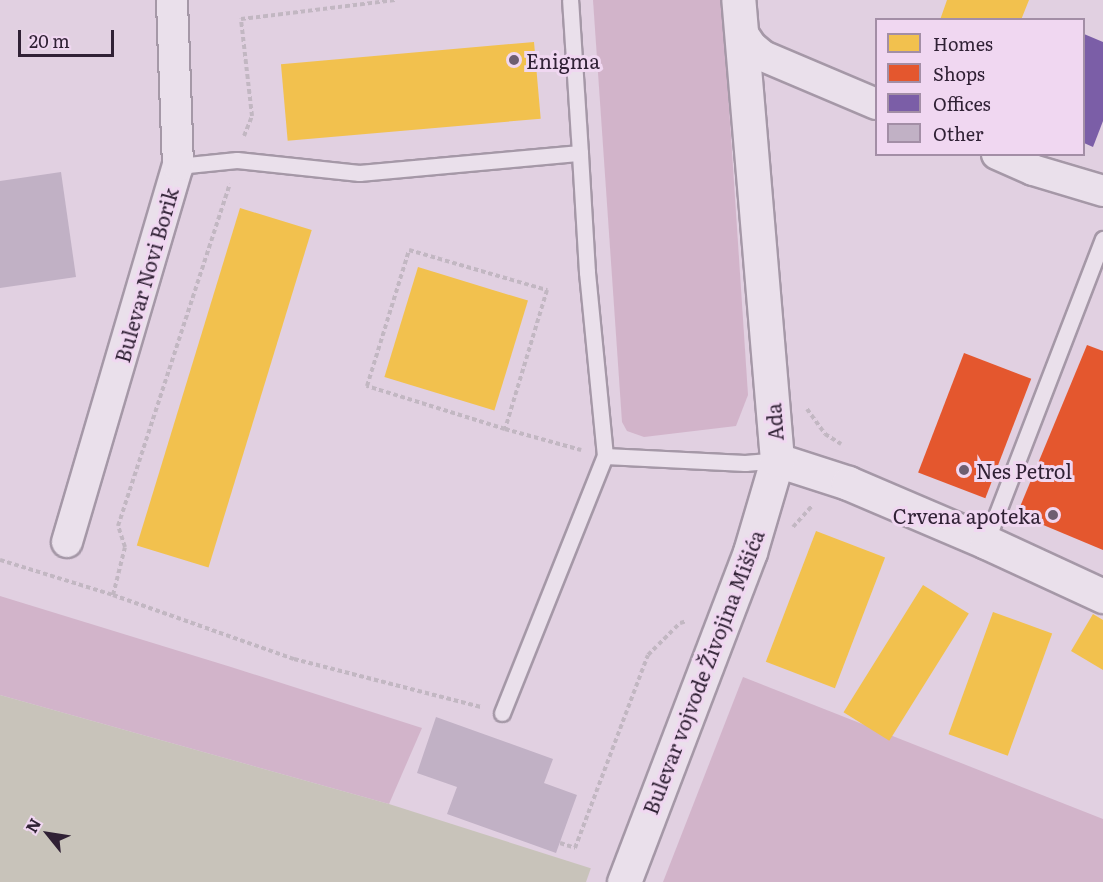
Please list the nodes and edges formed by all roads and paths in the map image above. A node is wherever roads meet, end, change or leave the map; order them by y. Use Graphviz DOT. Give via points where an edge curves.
graph roads {
  1 [pos="172,0"];
  2 [pos="395,0"];
  3 [pos="570,0"];
  4 [pos="740,16"];
  5 [pos="875,104"];
  6 [pos="580,153"];
  7 [pos="1002,156"];
  8 [pos="237,160"];
  9 [pos="178,166"];
  10 [pos="1103,191"];
  11 [pos="1103,239"];
  12 [pos="505,429"];
  13 [pos="605,456"];
  14 [pos="777,460"];
  15 [pos="67,542"];
  16 [pos="986,542"];
  17 [pos="0,560"];
  18 [pos="113,595"];
  19 [pos="1103,596"];
  20 [pos="695,619"];
  21 [pos="502,713"];
  22 [pos="560,843"];
  23 [pos="624,882"];
  1 -- 9 [label="street, Bulevar Novi Borik"];
  2 -- 8 [label="path" via="241,19 252,116"];
  3 -- 6 [label="lane"];
  4 -- 5 [label="street, Ada" via="751,46 763,56"];
  4 -- 14 [label="street, Ada"];
  6 -- 8 [label="lane" via="358,173"];
  6 -- 13 [label="lane"];
  7 -- 10 [label="street"];
  8 -- 9 [label="lane"];
  8 -- 18 [label="path" via="118,526 125,547"];
  9 -- 15 [label="street, Bulevar Novi Borik"];
  11 -- 16 [label="lane"];
  12 -- 12 [label="path" via="547,290 409,250 367,386"];
  12 -- 13 [label="path"];
  13 -- 14 [label="lane" via="745,463"];
  13 -- 21 [label="lane"];
  14 -- 16 [label="street, Ada" via="848,483"];
  14 -- 23 [label="street, Bulevar vojvode Živojina Mišića" via="750,552"];
  16 -- 19 [label="street, Ada"];
  17 -- 18 [label="path"];
  18 -- 21 [label="path" via="294,659"];
  20 -- 22 [label="path" via="680,623 648,655 575,848"];
}
